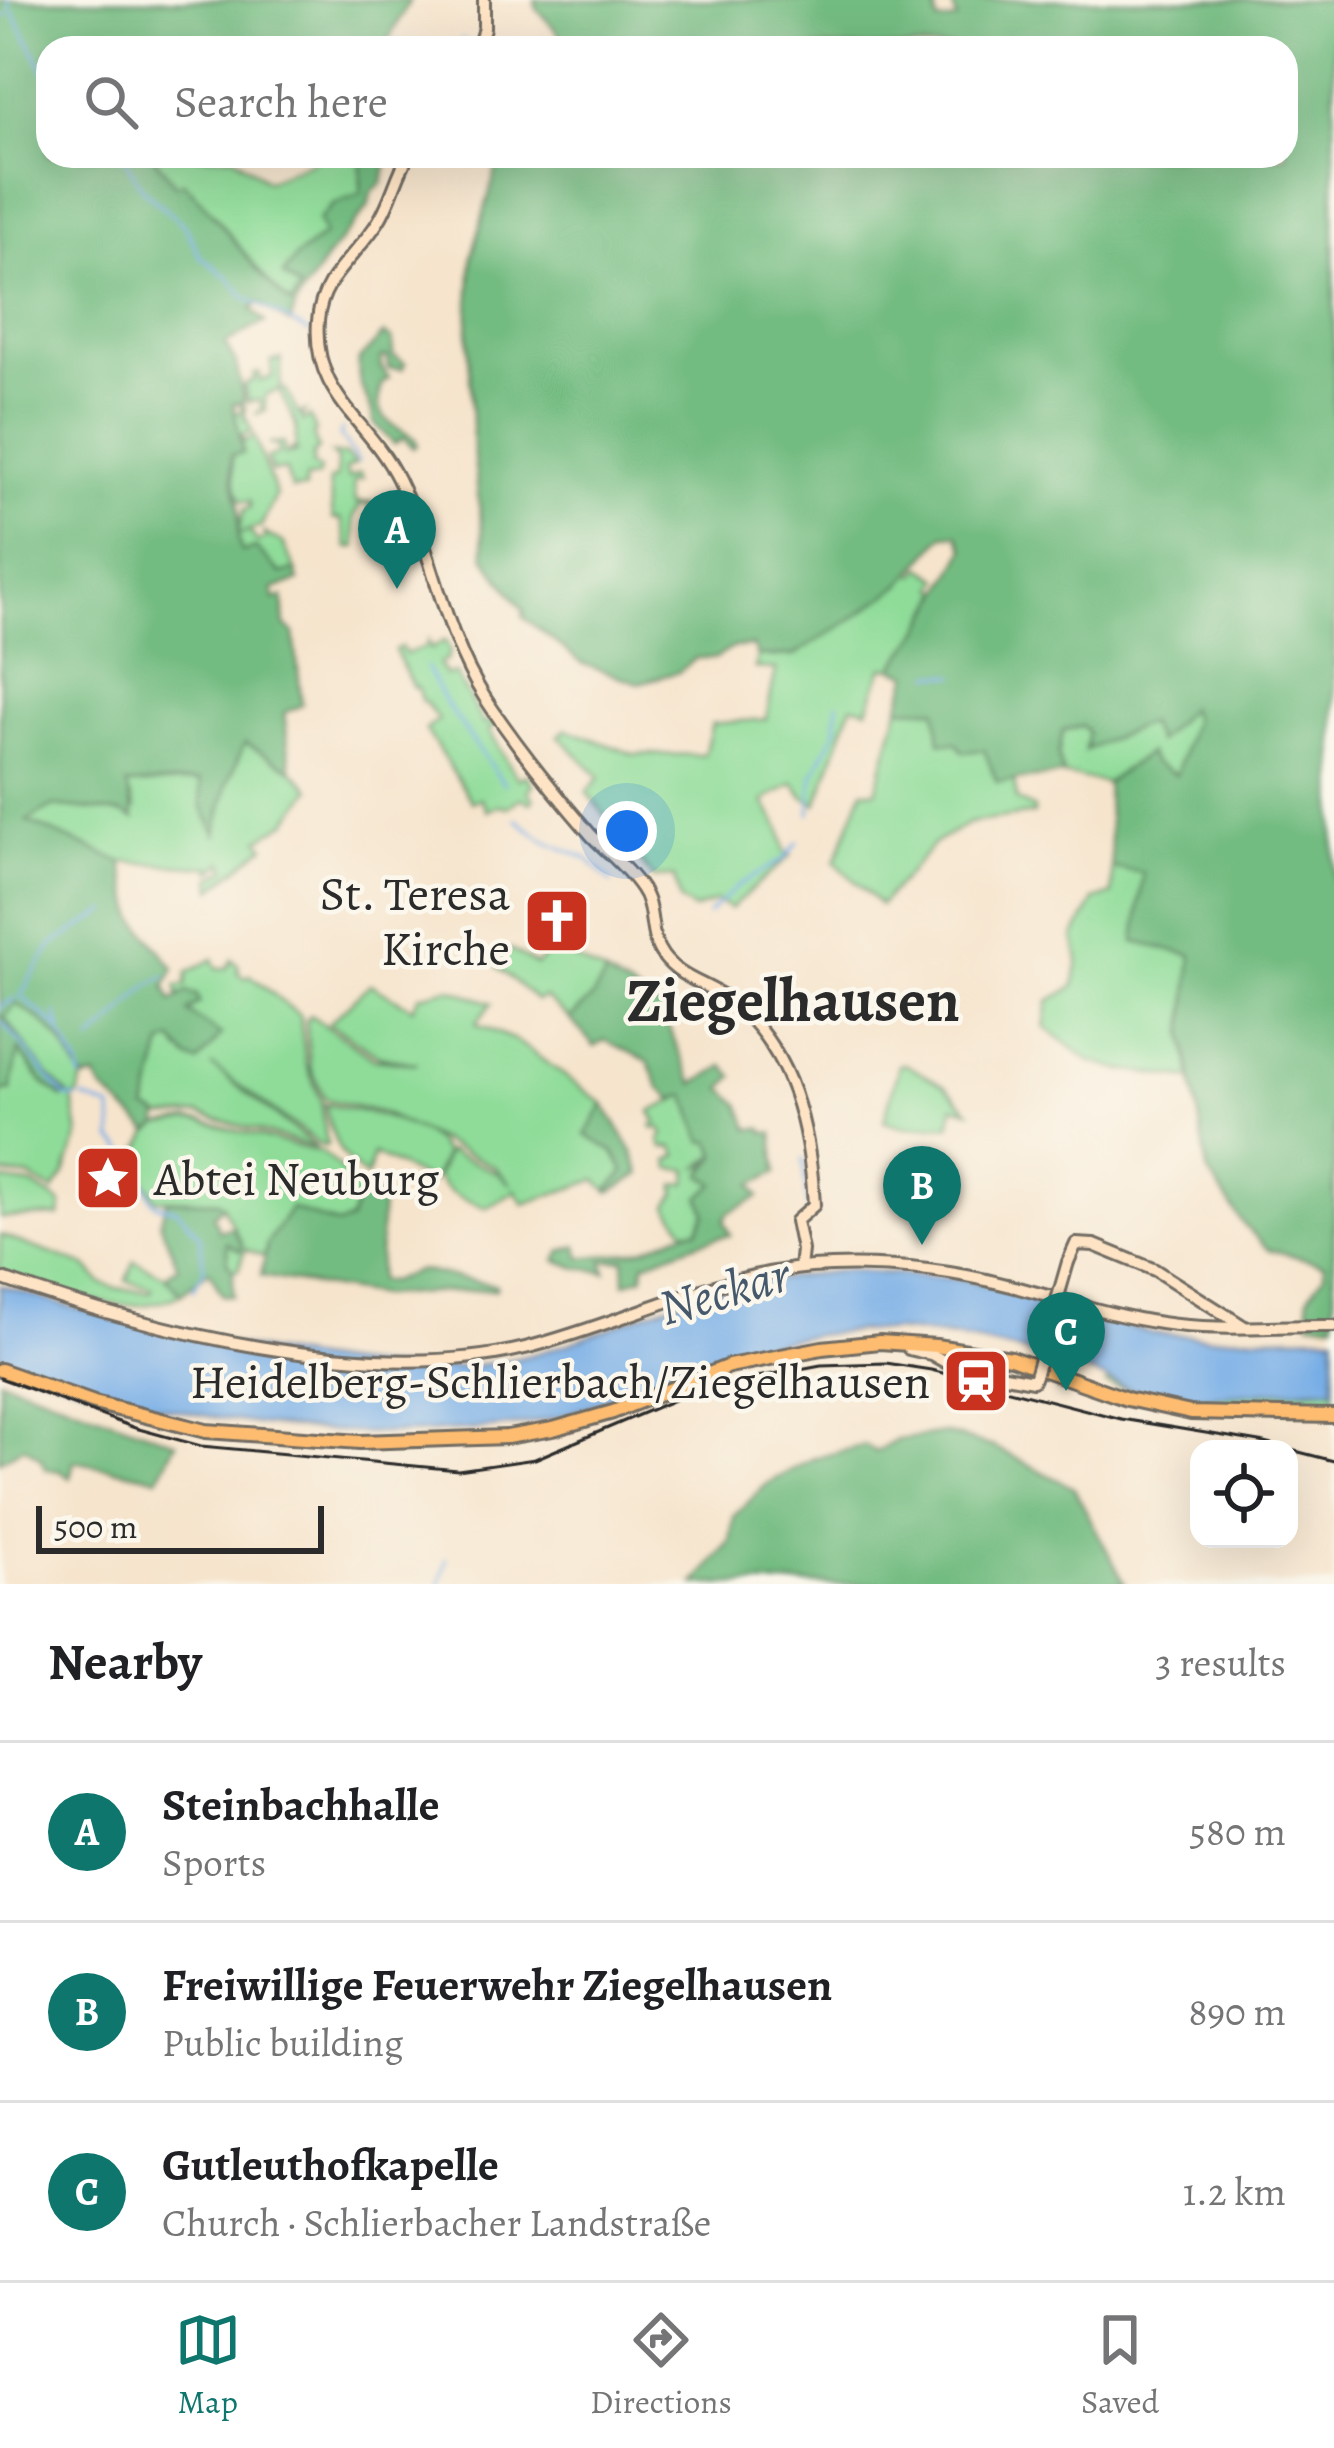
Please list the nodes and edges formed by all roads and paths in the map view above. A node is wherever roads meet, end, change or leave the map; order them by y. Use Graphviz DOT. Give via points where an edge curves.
graph roads {
  1 [pos="484,0"];
  2 [pos="482,36"];
  3 [pos="401,168"];
  4 [pos="796,1221"];
  5 [pos="802,1250"];
  6 [pos="822,1266"];
  7 [pos="800,1268"];
  8 [pos="0,1278"];
  9 [pos="1221,1319"];
  10 [pos="1334,1327"];
  11 [pos="854,1345"];
  12 [pos="954,1358"];
  13 [pos="1032,1369"];
  14 [pos="0,1370"];
  15 [pos="1334,1415"];
  1 -- 2 [label="main road"];
  3 -- 4 [label="main road" via="380,220 323,296 323,371 396,476 451,631 483,695 534,767 640,886 664,957 730,1000 771,1043 807,1141 814,1203"];
  4 -- 5 [label="main road"];
  4 -- 7 [label="main road"];
  5 -- 6 [label="main road"];
  5 -- 7 [label="main road"];
  6 -- 7 [label="main road"];
  6 -- 9 [label="main road" via="938,1271 1136,1319"];
  7 -- 8 [label="main road" via="715,1284 534,1346 443,1361 341,1357 177,1330"];
  9 -- 10 [label="main road" via="1246,1327"];
  9 -- 13 [label="main road, bridge" via="1155,1270 1076,1244"];
  11 -- 12 [label="main road"];
  11 -- 12 [label="main road" via="880,1342"];
  11 -- 14 [label="main road" via="729,1366 561,1427 435,1442 217,1433"];
  12 -- 13 [label="main road"];
  13 -- 15 [label="main road" via="1176,1411"];
}
